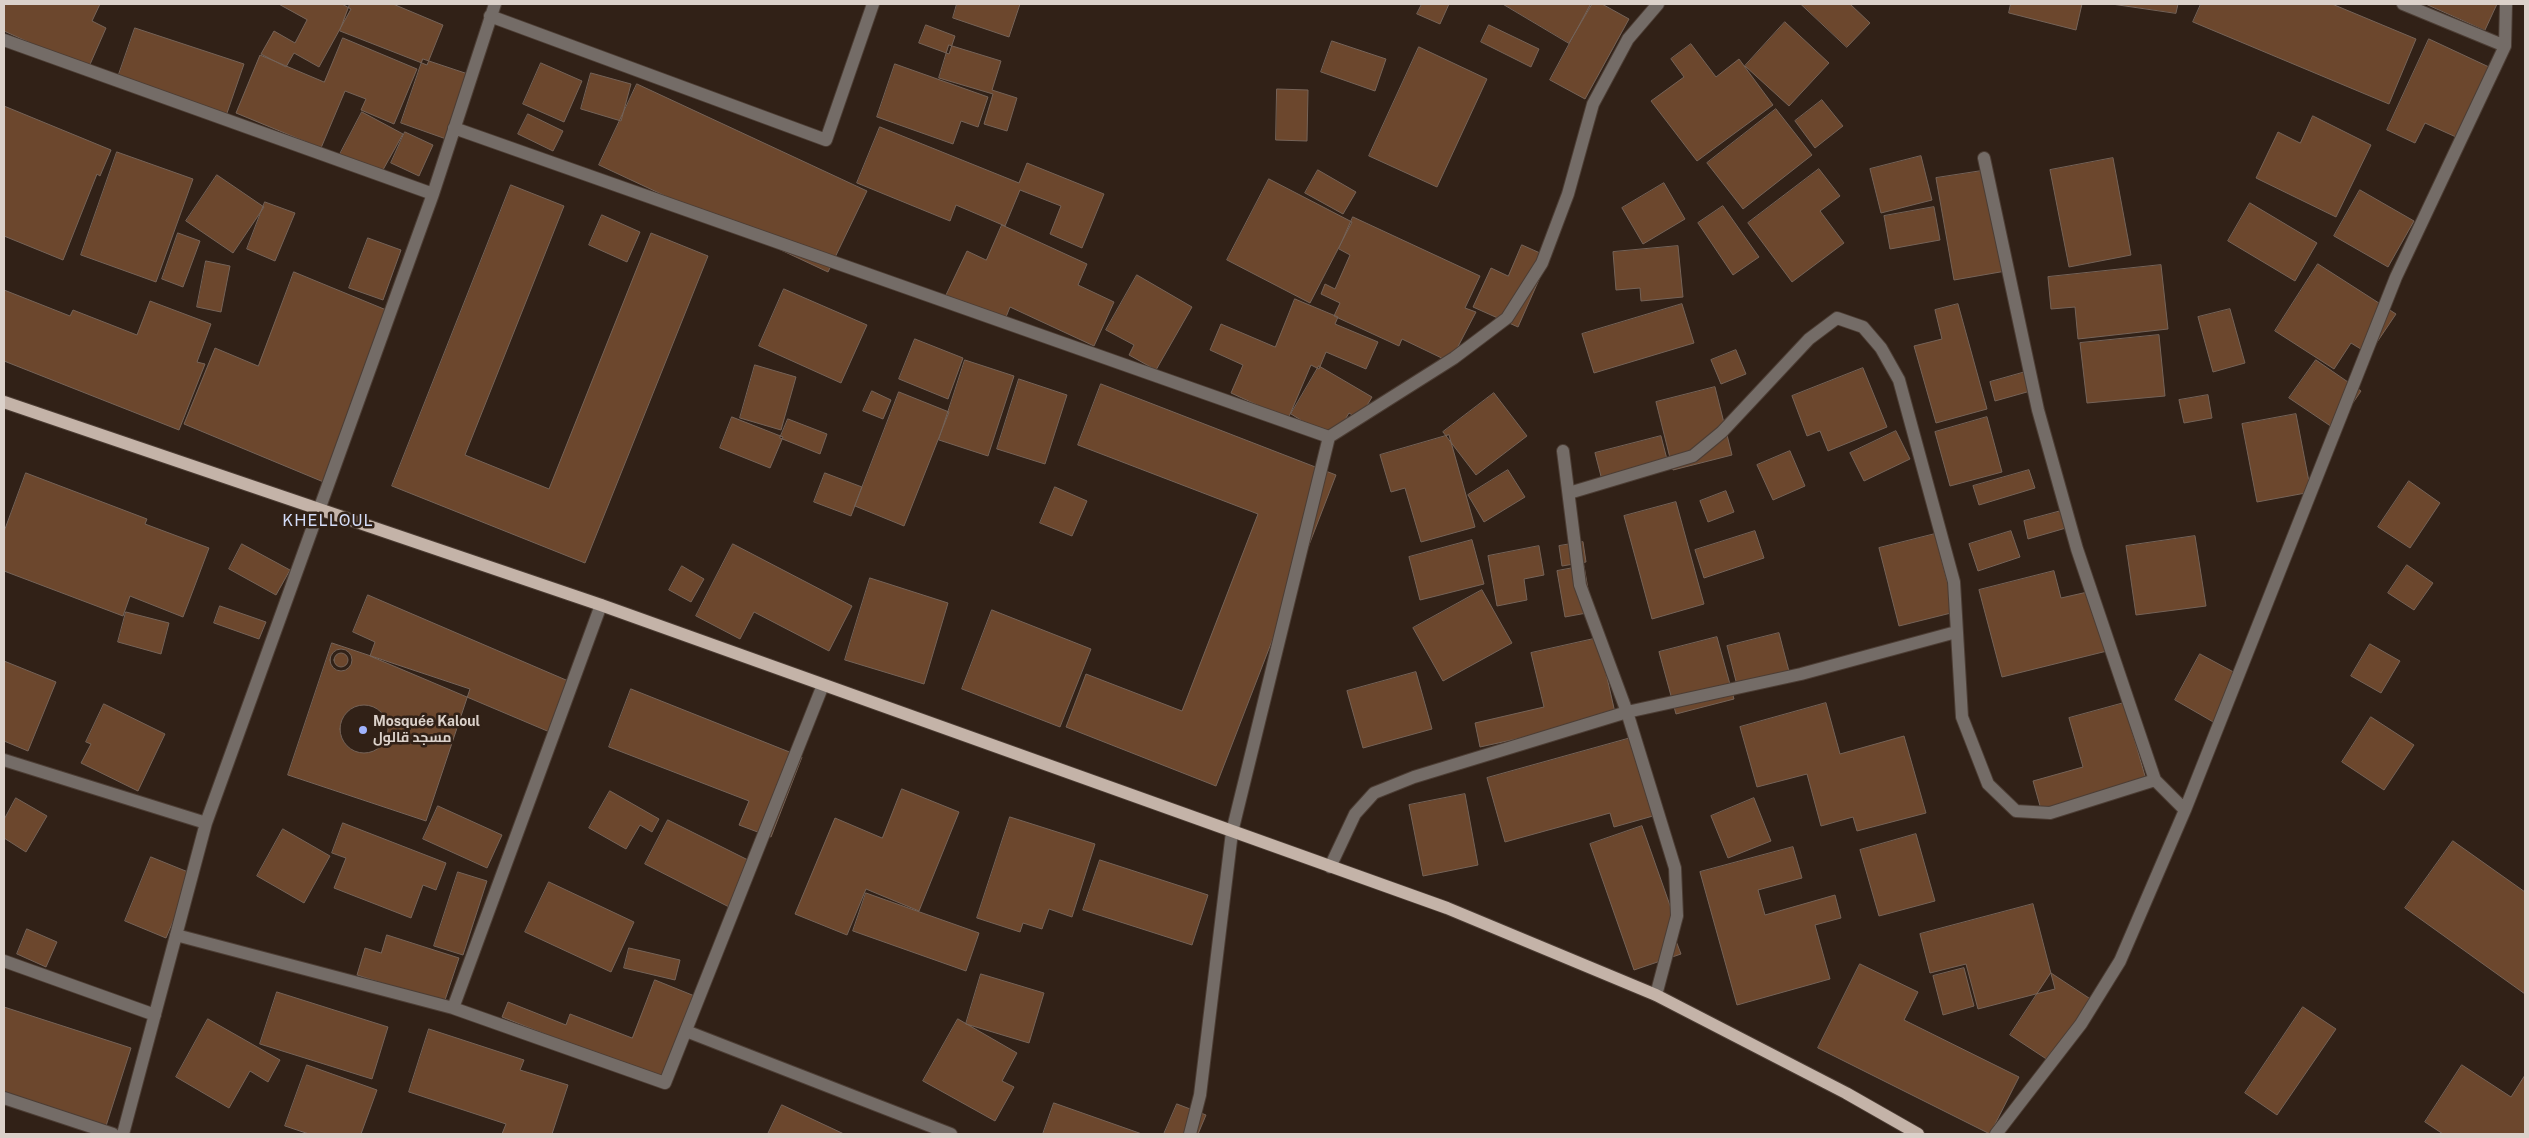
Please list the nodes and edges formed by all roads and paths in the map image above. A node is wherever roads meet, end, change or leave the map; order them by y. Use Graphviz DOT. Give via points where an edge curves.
graph roads {
  1 [pos="495,4"];
  2 [pos="873,4"];
  3 [pos="1658,4"];
  4 [pos="2403,4"];
  5 [pos="2506,4"];
  6 [pos="490,16"];
  7 [pos="4,40"];
  8 [pos="2505,46"];
  9 [pos="454,128"];
  10 [pos="1984,158"];
  11 [pos="433,194"];
  12 [pos="4,402"];
  13 [pos="1329,437"];
  14 [pos="1563,451"];
  15 [pos="1569,493"];
  16 [pos="320,509"];
  17 [pos="600,605"];
  18 [pos="1956,632"];
  19 [pos="824,685"];
  20 [pos="1627,712"];
  21 [pos="4,760"];
  22 [pos="2155,780"];
  23 [pos="2185,810"];
  24 [pos="206,823"];
  25 [pos="1232,832"];
  26 [pos="1330,867"];
  27 [pos="176,935"];
  28 [pos="4,961"];
  29 [pos="1656,994"];
  30 [pos="453,1008"];
  31 [pos="155,1015"];
  32 [pos="686,1030"];
  33 [pos="4,1098"];
  34 [pos="113,1134"];
  35 [pos="123,1134"];
  36 [pos="951,1134"];
  37 [pos="1190,1134"];
  38 [pos="1918,1134"];
  39 [pos="1996,1134"];
  1 -- 6 [label="street"];
  2 -- 6 [label="street" via="826,140"];
  3 -- 13 [label="street" via="1628,39 1593,104 1568,194 1542,263 1506,318 1454,358"];
  4 -- 8 [label="street"];
  5 -- 8 [label="street"];
  6 -- 9 [label="street"];
  7 -- 11 [label="street"];
  8 -- 23 [label="street" via="2396,277"];
  9 -- 11 [label="street"];
  9 -- 13 [label="street"];
  10 -- 22 [label="street" via="2041,419 2077,549"];
  11 -- 16 [label="street"];
  12 -- 16 [label="main road"];
  13 -- 25 [label="street"];
  14 -- 15 [label="street"];
  15 -- 18 [label="street" via="1693,456 1722,432 1809,338 1837,318 1864,326 1899,380 1954,582"];
  15 -- 20 [label="street" via="1580,585"];
  16 -- 17 [label="main road"];
  16 -- 24 [label="street"];
  17 -- 19 [label="main road"];
  17 -- 30 [label="street"];
  18 -- 20 [label="street" via="1801,674"];
  18 -- 22 [label="street" via="1962,717 1988,784 2016,811 2050,813"];
  19 -- 25 [label="main road"];
  19 -- 32 [label="street"];
  20 -- 26 [label="street" via="1414,777 1374,793 1355,814"];
  20 -- 29 [label="street" via="1674,868 1677,916"];
  21 -- 24 [label="street"];
  22 -- 23 [label="street"];
  23 -- 39 [label="street" via="2120,960 2081,1024"];
  24 -- 27 [label="street"];
  25 -- 26 [label="main road"];
  25 -- 37 [label="street" via="1200,1095"];
  26 -- 29 [label="main road" via="1447,908"];
  27 -- 30 [label="street"];
  27 -- 31 [label="street"];
  28 -- 31 [label="street"];
  29 -- 38 [label="main road"];
  30 -- 32 [label="street" via="665,1083"];
  31 -- 35 [label="street"];
  32 -- 36 [label="street"];
  33 -- 34 [label="street"];
}
